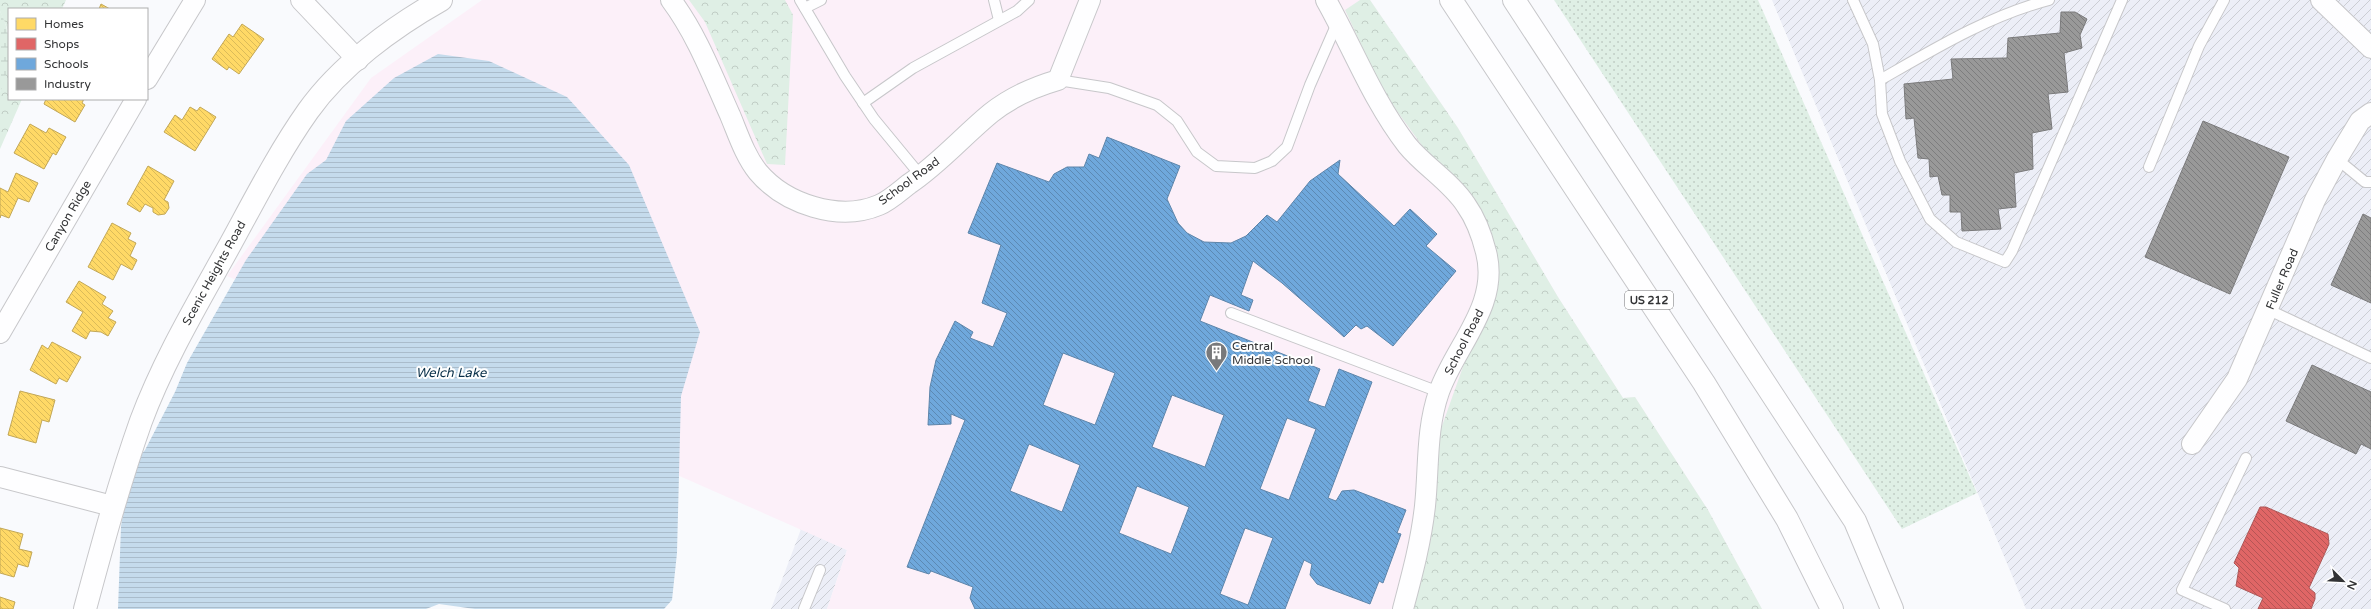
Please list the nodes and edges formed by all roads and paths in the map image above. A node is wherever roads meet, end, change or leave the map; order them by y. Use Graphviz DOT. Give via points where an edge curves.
graph roads {
  1 [pos="195,0"];
  2 [pos="301,0"];
  3 [pos="441,0"];
  4 [pos="670,0"];
  5 [pos="821,0"];
  6 [pos="994,0"];
  7 [pos="1029,0"];
  8 [pos="1090,0"];
  9 [pos="1326,0"];
  10 [pos="1451,0"];
  11 [pos="1514,0"];
  12 [pos="1853,0"];
  13 [pos="2049,0"];
  14 [pos="2122,0"];
  15 [pos="2224,0"];
  16 [pos="2324,1"];
  17 [pos="802,4"];
  18 [pos="999,20"];
  19 [pos="1338,21"];
  20 [pos="2371,48"];
  21 [pos="358,60"];
  22 [pos="148,77"];
  23 [pos="1058,80"];
  24 [pos="1880,80"];
  25 [pos="135,100"];
  26 [pos="864,103"];
  27 [pos="2371,113"];
  28 [pos="2336,159"];
  29 [pos="2149,167"];
  30 [pos="920,176"];
  31 [pos="2371,182"];
  32 [pos="2268,310"];
  33 [pos="1231,313"];
  34 [pos="0,333"];
  35 [pos="2371,358"];
  36 [pos="1439,392"];
  37 [pos="2192,444"];
  38 [pos="2246,458"];
  39 [pos="0,477"];
  40 [pos="112,506"];
  41 [pos="820,570"];
  42 [pos="85,609"];
  43 [pos="804,609"];
  44 [pos="1403,609"];
  45 [pos="1832,609"];
  46 [pos="1892,609"];
  47 [pos="2225,609"];
  1 -- 22 [label="street"];
  2 -- 21 [label="street"];
  3 -- 21 [label="main road, Scenic Heights Road" via="388,34"];
  4 -- 30 [label="street, School Road" via="687,22 702,51 745,151 757,172 774,187 796,201 842,211 879,205"];
  5 -- 17 [label="lane"];
  6 -- 18 [label="lane"];
  7 -- 18 [label="lane" via="1017,12"];
  8 -- 23 [label="street"];
  9 -- 19 [label="street, School Road"];
  10 -- 45 [label="main road, US 212" via="1704,383 1787,519"];
  11 -- 46 [label="main road" via="1855,521"];
  12 -- 24 [label="lane" via="1873,44"];
  13 -- 24 [label="lane" via="2020,8 1962,34"];
  14 -- 24 [label="lane" via="2005,262 1956,242 1930,220 1900,161 1882,114"];
  15 -- 29 [label="lane" via="2199,46"];
  16 -- 20 [label="street"];
  17 -- 26 [label="lane"];
  18 -- 26 [label="lane" via="913,68"];
  19 -- 23 [label="lane" via="1287,147 1272,161 1255,168 1216,166 1197,152 1177,121 1157,105 1109,88"];
  19 -- 36 [label="street, School Road" via="1380,105 1408,145 1466,204 1478,226 1487,254 1489,286 1482,308"];
  21 -- 40 [label="main road, Scenic Heights Road" via="334,81 308,111 279,157 174,346 141,421"];
  23 -- 30 [label="street, School Road" via="1018,95 992,112"];
  25 -- 34 [label="street, Canyon Ridge"];
  26 -- 30 [label="lane"];
  27 -- 28 [label="street, Fuller Road" via="2360,122"];
  28 -- 31 [label="lane" via="2365,182"];
  28 -- 32 [label="street, Fuller Road" via="2315,200"];
  32 -- 35 [label="lane"];
  32 -- 37 [label="street, Fuller Road" via="2236,379"];
  33 -- 36 [label="lane"];
  36 -- 44 [label="street, School Road" via="1431,426 1421,539"];
  38 -- 47 [label="lane" via="2182,590"];
  39 -- 40 [label="street"];
  40 -- 42 [label="main road, Scenic Heights Road"];
  41 -- 43 [label="lane"];
}
